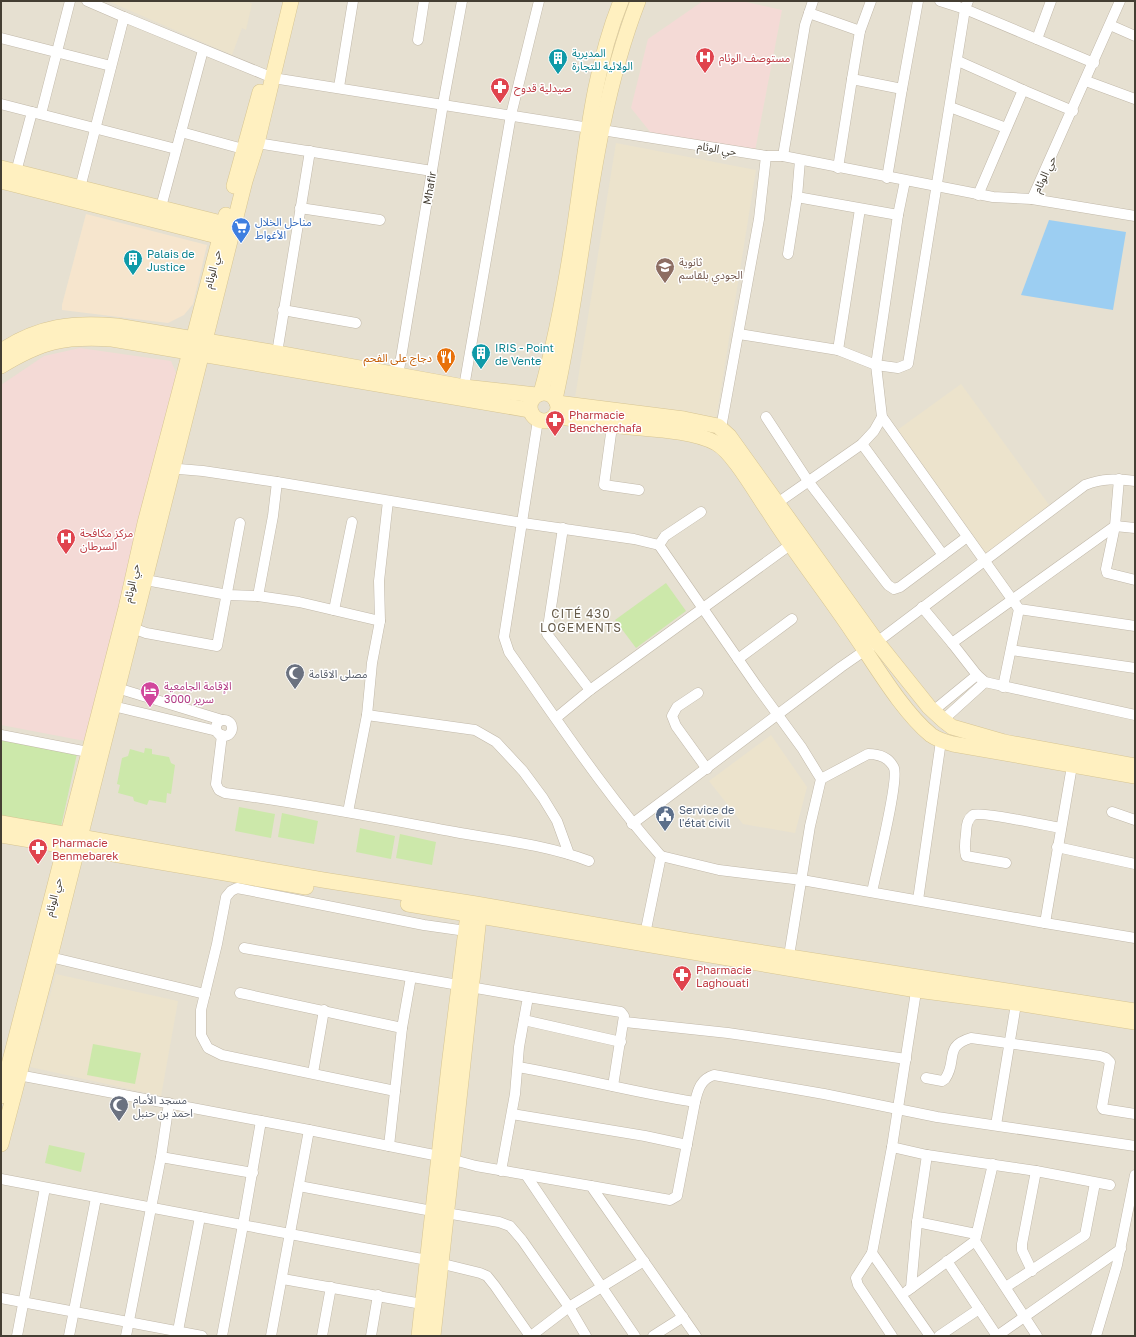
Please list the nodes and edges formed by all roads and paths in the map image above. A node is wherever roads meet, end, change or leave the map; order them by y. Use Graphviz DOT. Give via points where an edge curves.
graph roads {
  1 [pos="70,1"];
  2 [pos="87,1"];
  3 [pos="281,1"];
  4 [pos="291,1"];
  5 [pos="353,1"];
  6 [pos="424,1"];
  7 [pos="462,1"];
  8 [pos="539,1"];
  9 [pos="621,1"];
  10 [pos="638,1"];
  11 [pos="813,1"];
  12 [pos="871,1"];
  13 [pos="918,1"];
  14 [pos="940,1"];
  15 [pos="1051,1"];
  16 [pos="1120,1"];
  17 [pos="967,5"];
  18 [pos="808,13"];
  19 [pos="124,17"];
  20 [pos="1110,26"];
  21 [pos="860,31"];
  22 [pos="1135,36"];
  23 [pos="1,38"];
  24 [pos="1037,39"];
  25 [pos="418,40"];
  26 [pos="203,50"];
  27 [pos="55,53"];
  28 [pos="958,61"];
  29 [pos="1094,63"];
  30 [pos="111,66"];
  31 [pos="269,76"];
  32 [pos="852,79"];
  33 [pos="1086,82"];
  34 [pos="339,87"];
  35 [pos="902,89"];
  36 [pos="1023,90"];
  37 [pos="1135,99"];
  38 [pos="1,104"];
  39 [pos="443,104"];
  40 [pos="950,107"];
  41 [pos="1073,111"];
  42 [pos="36,113"];
  43 [pos="511,115"];
  44 [pos="1006,128"];
  45 [pos="95,129"];
  46 [pos="596,129"];
  47 [pos="180,132"];
  48 [pos="257,143"];
  49 [pos="243,148"];
  50 [pos="176,149"];
  51 [pos="310,151"];
  52 [pos="766,156"];
  53 [pos="783,156"];
  54 [pos="800,160"];
  55 [pos="1,168"];
  56 [pos="838,168"];
  57 [pos="432,171"];
  58 [pos="16,172"];
  59 [pos="887,178"];
  60 [pos="1,181"];
  61 [pos="905,181"];
  62 [pos="936,187"];
  63 [pos="80,188"];
  64 [pos="978,195"];
  65 [pos="797,197"];
  66 [pos="1032,199"];
  67 [pos="161,207"];
  68 [pos="300,208"];
  69 [pos="860,209"];
  70 [pos="898,215"];
  71 [pos="1135,216"];
  72 [pos="380,220"];
  73 [pos="227,232"];
  74 [pos="788,254"];
  75 [pos="284,310"];
  76 [pos="356,323"];
  77 [pos="739,334"];
  78 [pos="197,347"];
  79 [pos="838,350"];
  80 [pos="1,351"];
  81 [pos="277,353"];
  82 [pos="876,364"];
  83 [pos="1,366"];
  84 [pos="398,376"];
  85 [pos="464,387"];
  86 [pos="539,394"];
  87 [pos="556,406"];
  88 [pos="614,409"];
  89 [pos="534,415"];
  90 [pos="766,417"];
  91 [pos="882,417"];
  92 [pos="612,425"];
  93 [pos="721,428"];
  94 [pos="862,444"];
  95 [pos="166,468"];
  96 [pos="1119,479"];
  97 [pos="808,481"];
  98 [pos="1135,481"];
  99 [pos="277,482"];
  100 [pos="639,490"];
  101 [pos="388,501"];
  102 [pos="773,507"];
  103 [pos="701,512"];
  104 [pos="352,522"];
  105 [pos="240,523"];
  106 [pos="523,523"];
  107 [pos="1115,526"];
  108 [pos="563,528"];
  109 [pos="1135,528"];
  110 [pos="967,537"];
  111 [pos="659,545"];
  112 [pos="790,545"];
  113 [pos="943,555"];
  114 [pos="984,560"];
  115 [pos="138,579"];
  116 [pos="1135,580"];
  117 [pos="228,595"];
  118 [pos="258,596"];
  119 [pos="1012,600"];
  120 [pos="703,607"];
  121 [pos="922,607"];
  122 [pos="1019,609"];
  123 [pos="334,610"];
  124 [pos="792,619"];
  125 [pos="380,621"];
  126 [pos="127,626"];
  127 [pos="1135,626"];
  128 [pos="952,643"];
  129 [pos="871,646"];
  130 [pos="1011,650"];
  131 [pos="738,659"];
  132 [pos="1135,668"];
  133 [pos="976,675"];
  134 [pos="985,682"];
  135 [pos="1003,687"];
  136 [pos="117,688"];
  137 [pos="590,690"];
  138 [pos="698,693"];
  139 [pos="113,706"];
  140 [pos="367,715"];
  141 [pos="778,715"];
  142 [pos="938,715"];
  143 [pos="1135,715"];
  144 [pos="556,718"];
  145 [pos="219,733"];
  146 [pos="1,735"];
  147 [pos="941,741"];
  148 [pos="88,752"];
  149 [pos="1072,766"];
  150 [pos="1135,766"];
  151 [pos="707,769"];
  152 [pos="1135,776"];
  153 [pos="821,779"];
  154 [pos="348,812"];
  155 [pos="1112,812"];
  156 [pos="1135,820"];
  157 [pos="1,823"];
  158 [pos="632,824"];
  159 [pos="1061,828"];
  160 [pos="1,835"];
  161 [pos="73,842"];
  162 [pos="1057,847"];
  163 [pos="569,854"];
  164 [pos="661,856"];
  165 [pos="589,861"];
  166 [pos="1006,863"];
  167 [pos="1135,864"];
  168 [pos="802,880"];
  169 [pos="872,892"];
  170 [pos="918,900"];
  171 [pos="474,910"];
  172 [pos="1045,923"];
  173 [pos="466,931"];
  174 [pos="1135,938"];
  175 [pos="644,939"];
  176 [pos="244,948"];
  177 [pos="50,957"];
  178 [pos="788,962"];
  179 [pos="411,977"];
  180 [pos="918,984"];
  181 [pos="465,987"];
  182 [pos="240,993"];
  183 [pos="205,994"];
  184 [pos="528,997"];
  185 [pos="1017,998"];
  186 [pos="324,1010"];
  187 [pos="1135,1011"];
  188 [pos="524,1020"];
  189 [pos="625,1022"];
  190 [pos="1135,1022"];
  191 [pos="402,1028"];
  192 [pos="621,1042"];
  193 [pos="1010,1042"];
  194 [pos="906,1059"];
  195 [pos="518,1067"];
  196 [pos="9,1073"];
  197 [pos="313,1073"];
  198 [pos="926,1078"];
  199 [pos="613,1086"];
  200 [pos="395,1091"];
  201 [pos="1,1096"];
  202 [pos="696,1102"];
  203 [pos="168,1103"];
  204 [pos="899,1108"];
  205 [pos="512,1114"];
  206 [pos="1135,1114"];
  207 [pos="261,1121"];
  208 [pos="996,1125"];
  209 [pos="309,1130"];
  210 [pos="1,1144"];
  211 [pos="687,1145"];
  212 [pos="389,1146"];
  213 [pos="1135,1146"];
  214 [pos="892,1147"];
  215 [pos="927,1155"];
  216 [pos="161,1157"];
  217 [pos="445,1157"];
  218 [pos="993,1164"];
  219 [pos="501,1171"];
  220 [pos="1036,1171"];
  221 [pos="253,1173"];
  222 [pos="526,1175"];
  223 [pos="1135,1175"];
  224 [pos="1,1179"];
  225 [pos="1095,1183"];
  226 [pos="1110,1185"];
  227 [pos="299,1186"];
  228 [pos="591,1186"];
  229 [pos="45,1188"];
  230 [pos="96,1198"];
  231 [pos="150,1208"];
  232 [pos="439,1212"];
  233 [pos="200,1217"];
  234 [pos="917,1222"];
  235 [pos="243,1225"];
  236 [pos="291,1235"];
  237 [pos="975,1237"];
  238 [pos="1121,1249"];
  239 [pos="872,1253"];
  240 [pos="644,1261"];
  241 [pos="947,1261"];
  242 [pos="434,1262"];
  243 [pos="1032,1270"];
  244 [pos="283,1279"];
  245 [pos="331,1287"];
  246 [pos="602,1288"];
  247 [pos="911,1288"];
  248 [pos="1006,1288"];
  249 [pos="378,1295"];
  250 [pos="902,1295"];
  251 [pos="1,1298"];
  252 [pos="23,1302"];
  253 [pos="422,1304"];
  254 [pos="569,1307"];
  255 [pos="979,1309"];
  256 [pos="73,1312"];
  257 [pos="683,1317"];
  258 [pos="1024,1317"];
  259 [pos="128,1322"];
  260 [pos="177,1334"];
  261 [pos="17,1336"];
  262 [pos="69,1336"];
  263 [pos="126,1336"];
  264 [pos="202,1336"];
  265 [pos="222,1336"];
  266 [pos="271,1336"];
  267 [pos="322,1336"];
  268 [pos="371,1336"];
  269 [pos="419,1336"];
  270 [pos="433,1336"];
  271 [pos="531,1336"];
  272 [pos="586,1336"];
  273 [pos="635,1336"];
  274 [pos="653,1336"];
  275 [pos="696,1336"];
  276 [pos="892,1336"];
  277 [pos="930,1336"];
  278 [pos="939,1336"];
  279 [pos="997,1336"];
  280 [pos="1037,1336"];
  281 [pos="1096,1336"];
  1 -- 27 [label="street"];
  2 -- 19 [label="street"];
  3 -- 31 [label="street, حي الوئام"];
  4 -- 31 [label="street, حي الوئام"];
  5 -- 34 [label="street"];
  6 -- 25 [label="street"];
  7 -- 39 [label="street, Mhafir"];
  8 -- 43 [label="street"];
  9 -- 46 [label="street" via="596,87"];
  10 -- 46 [label="street"];
  11 -- 18 [label="street"];
  12 -- 21 [label="street"];
  13 -- 35 [label="street"];
  14 -- 17 [label="street"];
  15 -- 24 [label="street"];
  16 -- 20 [label="street, حي الوئام"];
  17 -- 24 [label="street"];
  17 -- 28 [label="street"];
  18 -- 21 [label="street"];
  18 -- 53 [label="street"];
  19 -- 26 [label="street"];
  19 -- 30 [label="street"];
  20 -- 22 [label="street"];
  20 -- 29 [label="street, حي الوئام"];
  21 -- 32 [label="street"];
  23 -- 27 [label="street"];
  24 -- 29 [label="street"];
  26 -- 31 [label="street"];
  26 -- 47 [label="street"];
  27 -- 30 [label="street"];
  27 -- 42 [label="street"];
  28 -- 36 [label="street"];
  28 -- 40 [label="street"];
  29 -- 33 [label="street, حي الوئام"];
  30 -- 45 [label="street"];
  31 -- 34 [label="street, حي الوئام"];
  31 -- 48 [label="street, حي الوئام"];
  31 -- 49 [label="street, حي الوئام"];
  32 -- 35 [label="street"];
  32 -- 56 [label="street"];
  33 -- 37 [label="street"];
  33 -- 41 [label="street, حي الوئام"];
  34 -- 39 [label="street, حي الوئام"];
  35 -- 59 [label="street"];
  36 -- 41 [label="street"];
  36 -- 44 [label="street"];
  38 -- 42 [label="street"];
  39 -- 43 [label="street, حي الوئام"];
  39 -- 57 [label="street, Mhafir"];
  40 -- 44 [label="street"];
  40 -- 62 [label="street"];
  41 -- 66 [label="street, حي الوئام"];
  42 -- 45 [label="street"];
  42 -- 58 [label="street"];
  43 -- 46 [label="street, حي الوئام"];
  43 -- 85 [label="street"];
  44 -- 64 [label="street"];
  45 -- 50 [label="street"];
  45 -- 63 [label="street"];
  46 -- 52 [label="street, حي الوئام"];
  46 -- 86 [label="street" via="576,217 558,318"];
  46 -- 87 [label="street" via="570,328"];
  47 -- 49 [label="street"];
  47 -- 50 [label="street"];
  48 -- 51 [label="street"];
  48 -- 73 [label="street, حي الوئام"];
  49 -- 73 [label="street, حي الوئام"];
  50 -- 67 [label="street"];
  51 -- 57 [label="street"];
  51 -- 68 [label="street"];
  52 -- 53 [label="street, حي الوئام"];
  52 -- 77 [label="street" via="759,219"];
  53 -- 54 [label="street, حي الوئام"];
  54 -- 56 [label="street, حي الوئام"];
  54 -- 65 [label="street"];
  55 -- 58 [label="street"];
  56 -- 59 [label="street, حي الوئام"];
  57 -- 84 [label="street, Mhafir"];
  58 -- 63 [label="street"];
  59 -- 61 [label="street, حي الوئام"];
  60 -- 73 [label="street"];
  61 -- 62 [label="street, حي الوئام"];
  61 -- 70 [label="street"];
  62 -- 64 [label="street, حي الوئام"];
  62 -- 82 [label="street" via="908,364 898,368"];
  63 -- 67 [label="street"];
  64 -- 66 [label="street, حي الوئام"];
  65 -- 69 [label="street"];
  65 -- 74 [label="street"];
  66 -- 71 [label="street"];
  67 -- 73 [label="street"];
  68 -- 72 [label="street"];
  68 -- 75 [label="street"];
  69 -- 70 [label="street"];
  69 -- 79 [label="street"];
  70 -- 82 [label="street"];
  73 -- 78 [label="street, حي الوئام"];
  75 -- 76 [label="street"];
  75 -- 81 [label="street"];
  77 -- 79 [label="street"];
  77 -- 93 [label="street"];
  78 -- 80 [label="street" via="117,326 94,324 44,329 19,339"];
  78 -- 81 [label="street"];
  78 -- 83 [label="street" via="112,338 70,338 47,342 25,351"];
  78 -- 89 [label="street"];
  78 -- 95 [label="street, حي الوئام"];
  79 -- 82 [label="street"];
  81 -- 84 [label="street"];
  82 -- 91 [label="street"];
  84 -- 85 [label="street"];
  85 -- 86 [label="street"];
  86 -- 87 [label="street" via="549,394"];
  86 -- 89 [label="street" via="531,402"];
  87 -- 88 [label="street"];
  87 -- 89 [label="street" via="547,421"];
  87 -- 92 [label="street"];
  88 -- 92 [label="street"];
  88 -- 93 [label="street" via="684,419"];
  89 -- 106 [label="street"];
  90 -- 97 [label="street"];
  91 -- 94 [label="street"];
  91 -- 110 [label="street"];
  92 -- 100 [label="street" via="604,485"];
  92 -- 102 [label="street" via="664,430 717,443 726,450"];
  93 -- 102 [label="street" via="729,436"];
  94 -- 97 [label="street"];
  94 -- 113 [label="street"];
  95 -- 99 [label="street"];
  95 -- 115 [label="street, حي الوئام"];
  96 -- 98 [label="street"];
  96 -- 107 [label="street"];
  96 -- 114 [label="street" via="1099,480 1085,485"];
  97 -- 102 [label="street"];
  97 -- 113 [label="street" via="888,586 894,589 900,587"];
  99 -- 101 [label="street"];
  99 -- 118 [label="street"];
  101 -- 106 [label="street"];
  101 -- 125 [label="street" via="379,581"];
  102 -- 112 [label="street"];
  102 -- 129 [label="street" via="806,545"];
  103 -- 111 [label="street" via="665,536"];
  104 -- 123 [label="street"];
  105 -- 117 [label="street"];
  106 -- 108 [label="street"];
  106 -- 144 [label="street" via="504,637 509,652"];
  107 -- 109 [label="street"];
  107 -- 116 [label="street" via="1107,574"];
  107 -- 119 [label="street"];
  108 -- 111 [label="street"];
  108 -- 137 [label="street" via="547,634"];
  110 -- 113 [label="street"];
  110 -- 114 [label="street"];
  111 -- 120 [label="street"];
  112 -- 120 [label="street"];
  112 -- 129 [label="street"];
  114 -- 119 [label="street"];
  114 -- 121 [label="street"];
  115 -- 117 [label="street"];
  115 -- 126 [label="street, حي الوئام"];
  117 -- 118 [label="street"];
  117 -- 126 [label="street" via="217,646 146,633"];
  118 -- 123 [label="street"];
  119 -- 122 [label="street"];
  119 -- 128 [label="street"];
  120 -- 131 [label="street"];
  120 -- 137 [label="street"];
  121 -- 128 [label="street"];
  121 -- 129 [label="street"];
  122 -- 127 [label="street"];
  122 -- 130 [label="street"];
  123 -- 125 [label="street"];
  124 -- 131 [label="street"];
  125 -- 140 [label="street" via="372,663"];
  126 -- 136 [label="street, حي الوئام"];
  126 -- 148 [label="street, حي الوئام"];
  128 -- 133 [label="street"];
  129 -- 141 [label="street"];
  129 -- 142 [label="street"];
  129 -- 147 [label="street" via="885,680 918,722"];
  130 -- 132 [label="street"];
  130 -- 135 [label="street"];
  131 -- 141 [label="street"];
  133 -- 134 [label="street"];
  133 -- 142 [label="street"];
  134 -- 135 [label="street"];
  134 -- 142 [label="street"];
  135 -- 143 [label="street"];
  136 -- 139 [label="street, حي الوئام"];
  136 -- 145 [label="street" via="229,722 232,730 229,734"];
  137 -- 144 [label="street"];
  138 -- 151 [label="street" via="677,707 672,716 676,726"];
  139 -- 145 [label="street"];
  139 -- 161 [label="street, حي الوئام"];
  140 -- 154 [label="street"];
  140 -- 163 [label="street" via="475,730 496,742 523,771 543,798 557,821"];
  141 -- 151 [label="street"];
  141 -- 153 [label="street"];
  142 -- 150 [label="street" via="952,727 1004,742"];
  144 -- 158 [label="street"];
  145 -- 154 [label="street" via="216,776 219,790"];
  146 -- 148 [label="street"];
  147 -- 149 [label="street"];
  147 -- 170 [label="street"];
  148 -- 161 [label="street, حي الوئام"];
  149 -- 152 [label="street"];
  149 -- 159 [label="street"];
  151 -- 158 [label="street"];
  153 -- 168 [label="street" via="810,826"];
  153 -- 169 [label="street" via="868,754 887,758 894,770 893,792"];
  154 -- 163 [label="street"];
  155 -- 156 [label="street"];
  157 -- 161 [label="street"];
  158 -- 164 [label="street"];
  159 -- 162 [label="street"];
  159 -- 166 [label="street" via="974,815 968,820 966,830 966,856"];
  160 -- 161 [label="street"];
  161 -- 171 [label="street"];
  161 -- 177 [label="street, حي الوئام"];
  161 -- 196 [label="street, حي الوئام"];
  162 -- 167 [label="street"];
  162 -- 172 [label="street"];
  163 -- 165 [label="street"];
  164 -- 168 [label="street" via="719,870"];
  164 -- 175 [label="street"];
  168 -- 169 [label="street"];
  168 -- 178 [label="street"];
  169 -- 170 [label="street"];
  170 -- 172 [label="street"];
  171 -- 173 [label="street"];
  171 -- 175 [label="street"];
  171 -- 181 [label="street"];
  172 -- 174 [label="street"];
  173 -- 181 [label="street"];
  173 -- 183 [label="street" via="237,888 226,897"];
  175 -- 178 [label="street"];
  176 -- 179 [label="street"];
  177 -- 183 [label="street"];
  177 -- 196 [label="street, حي الوئام"];
  178 -- 180 [label="street"];
  179 -- 181 [label="street"];
  179 -- 191 [label="street"];
  180 -- 185 [label="street"];
  180 -- 194 [label="street"];
  181 -- 184 [label="street"];
  181 -- 217 [label="street"];
  182 -- 186 [label="street"];
  183 -- 197 [label="street" via="201,1010 201,1035 208,1048 222,1055"];
  184 -- 188 [label="street"];
  184 -- 189 [label="street" via="621,1012"];
  185 -- 187 [label="street"];
  185 -- 190 [label="street"];
  185 -- 193 [label="street"];
  186 -- 191 [label="street"];
  186 -- 197 [label="street"];
  188 -- 192 [label="street"];
  188 -- 195 [label="street"];
  189 -- 192 [label="street"];
  189 -- 194 [label="street" via="728,1032"];
  191 -- 200 [label="street"];
  192 -- 199 [label="street"];
  193 -- 198 [label="street" via="971,1038 960,1041 953,1049 945,1079 942,1081"];
  193 -- 206 [label="street" via="1106,1058 1110,1062 1103,1109"];
  193 -- 208 [label="street"];
  194 -- 204 [label="street"];
  195 -- 199 [label="street"];
  195 -- 205 [label="street"];
  196 -- 201 [label="street, حي الوئام"];
  196 -- 203 [label="street"];
  196 -- 210 [label="street, حي الوئام"];
  197 -- 200 [label="street"];
  199 -- 202 [label="street"];
  200 -- 212 [label="street"];
  202 -- 204 [label="street" via="702,1082 714,1075"];
  202 -- 211 [label="street"];
  203 -- 207 [label="street"];
  203 -- 216 [label="street"];
  204 -- 208 [label="street"];
  204 -- 214 [label="street"];
  205 -- 211 [label="street"];
  205 -- 219 [label="street"];
  207 -- 209 [label="street"];
  207 -- 221 [label="street"];
  208 -- 213 [label="street"];
  209 -- 212 [label="street"];
  209 -- 227 [label="street"];
  211 -- 228 [label="street" via="677,1196 674,1199"];
  212 -- 217 [label="street"];
  214 -- 215 [label="street"];
  214 -- 239 [label="street"];
  215 -- 218 [label="street"];
  215 -- 234 [label="street"];
  216 -- 221 [label="street"];
  216 -- 231 [label="street"];
  217 -- 219 [label="street"];
  217 -- 232 [label="street"];
  218 -- 220 [label="street"];
  218 -- 237 [label="street"];
  219 -- 222 [label="street"];
  220 -- 225 [label="street"];
  220 -- 243 [label="street" via="1022,1244 1022,1250"];
  221 -- 235 [label="street"];
  222 -- 228 [label="street"];
  222 -- 246 [label="street"];
  223 -- 238 [label="street"];
  224 -- 229 [label="street"];
  225 -- 226 [label="street"];
  225 -- 243 [label="street" via="1085,1235"];
  227 -- 232 [label="street"];
  227 -- 236 [label="street"];
  228 -- 240 [label="street"];
  229 -- 230 [label="street"];
  229 -- 252 [label="street"];
  230 -- 231 [label="street"];
  230 -- 256 [label="street"];
  231 -- 233 [label="street"];
  231 -- 259 [label="street"];
  232 -- 242 [label="street"];
  232 -- 254 [label="street" via="510,1226"];
  233 -- 235 [label="street"];
  233 -- 260 [label="street"];
  234 -- 237 [label="street"];
  234 -- 247 [label="street"];
  235 -- 236 [label="street"];
  235 -- 265 [label="street"];
  236 -- 242 [label="street"];
  236 -- 244 [label="street"];
  237 -- 241 [label="street"];
  237 -- 248 [label="street"];
  238 -- 258 [label="street"];
  238 -- 281 [label="street"];
  239 -- 250 [label="street"];
  239 -- 276 [label="street" via="856,1278"];
  240 -- 246 [label="street"];
  240 -- 257 [label="street"];
  241 -- 247 [label="street"];
  241 -- 255 [label="street"];
  242 -- 253 [label="street"];
  242 -- 270 [label="street"];
  242 -- 271 [label="street" via="487,1276"];
  243 -- 248 [label="street"];
  244 -- 245 [label="street"];
  244 -- 266 [label="street"];
  245 -- 249 [label="street"];
  245 -- 267 [label="street"];
  246 -- 254 [label="street"];
  246 -- 273 [label="street"];
  247 -- 250 [label="street"];
  248 -- 258 [label="street"];
  249 -- 253 [label="street"];
  249 -- 268 [label="street"];
  250 -- 277 [label="street"];
  251 -- 252 [label="street"];
  252 -- 256 [label="street"];
  252 -- 261 [label="street"];
  253 -- 269 [label="street"];
  254 -- 271 [label="street"];
  254 -- 272 [label="street"];
  255 -- 278 [label="street"];
  255 -- 279 [label="street"];
  256 -- 259 [label="street"];
  256 -- 262 [label="street"];
  257 -- 274 [label="street"];
  257 -- 275 [label="street"];
  258 -- 279 [label="street"];
  258 -- 280 [label="street"];
  259 -- 260 [label="street"];
  259 -- 263 [label="street"];
  260 -- 264 [label="street"];
}
